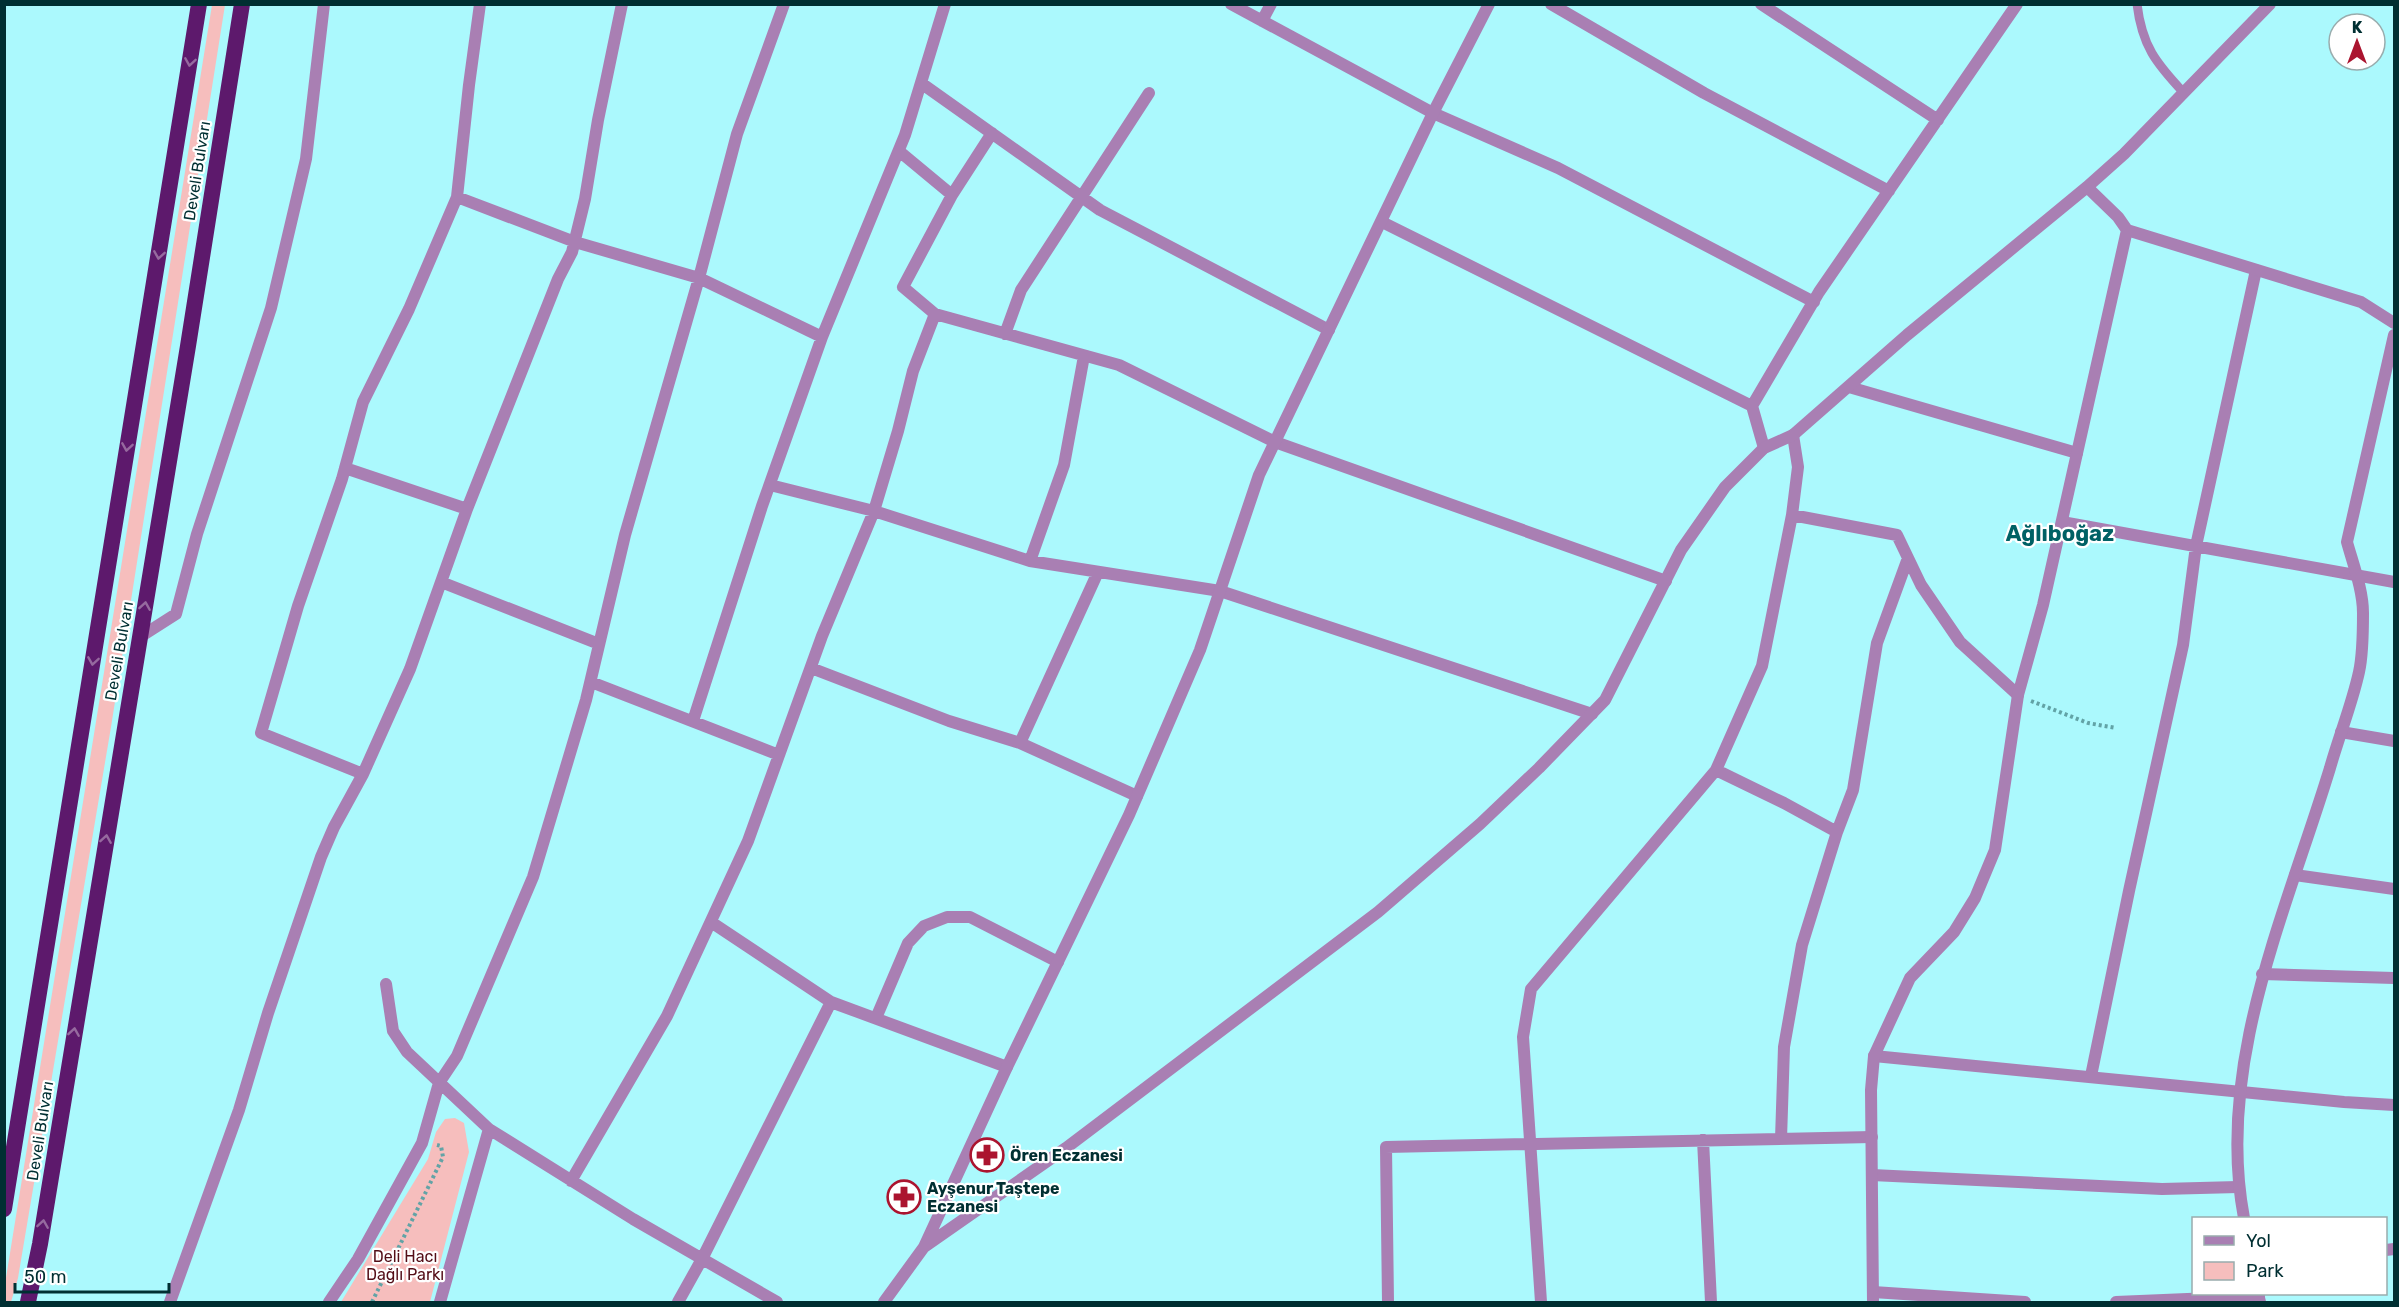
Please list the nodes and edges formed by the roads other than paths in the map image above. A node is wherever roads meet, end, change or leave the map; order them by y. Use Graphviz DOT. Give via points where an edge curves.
graph roads {
  1 [pos="199,4"];
  2 [pos="242,4"];
  3 [pos="324,4"];
  4 [pos="480,4"];
  5 [pos="622,4"];
  6 [pos="784,4"];
  7 [pos="945,4"];
  8 [pos="1231,4"];
  9 [pos="1271,4"];
  10 [pos="1489,4"];
  11 [pos="1551,4"];
  12 [pos="1761,4"];
  13 [pos="2017,4"];
  14 [pos="2137,4"];
  15 [pos="2270,4"];
  16 [pos="1262,21"];
  17 [pos="921,83"];
  18 [pos="1149,93"];
  19 [pos="2184,93"];
  20 [pos="1432,113"];
  21 [pos="1938,120"];
  22 [pos="992,133"];
  23 [pos="899,151"];
  24 [pos="2087,187"];
  25 [pos="1889,191"];
  26 [pos="952,195"];
  27 [pos="457,197"];
  28 [pos="1083,198"];
  29 [pos="1382,222"];
  30 [pos="2127,230"];
  31 [pos="575,242"];
  32 [pos="2256,270"];
  33 [pos="699,278"];
  34 [pos="1814,302"];
  35 [pos="936,314"];
  36 [pos="2394,323"];
  37 [pos="1329,330"];
  38 [pos="1005,334"];
  39 [pos="2394,335"];
  40 [pos="822,337"];
  41 [pos="1084,356"];
  42 [pos="1849,387"];
  43 [pos="1752,406"];
  44 [pos="1793,435"];
  45 [pos="1275,442"];
  46 [pos="1764,448"];
  47 [pos="2077,453"];
  48 [pos="345,468"];
  49 [pos="770,485"];
  50 [pos="467,509"];
  51 [pos="874,511"];
  52 [pos="1792,515"];
  53 [pos="2062,522"];
  54 [pos="2196,546"];
  55 [pos="1908,558"];
  56 [pos="1030,561"];
  57 [pos="1098,572"];
  58 [pos="2356,575"];
  59 [pos="1666,581"];
  60 [pos="441,582"];
  61 [pos="2394,582"];
  62 [pos="1220,591"];
  63 [pos="140,637"];
  64 [pos="599,644"];
  65 [pos="811,668"];
  66 [pos="591,682"];
  67 [pos="2018,695"];
  68 [pos="1592,714"];
  69 [pos="693,721"];
  70 [pos="2341,732"];
  71 [pos="2394,741"];
  72 [pos="1020,743"];
  73 [pos="779,755"];
  74 [pos="1716,770"];
  75 [pos="363,774"];
  76 [pos="1137,796"];
  77 [pos="1837,832"];
  78 [pos="2295,875"];
  79 [pos="2394,889"];
  80 [pos="711,922"];
  81 [pos="1058,962"];
  82 [pos="2262,974"];
  83 [pos="2394,978"];
  84 [pos="386,984"];
  85 [pos="831,1002"];
  86 [pos="876,1018"];
  87 [pos="1874,1056"];
  88 [pos="1007,1067"];
  89 [pos="2091,1076"];
  90 [pos="439,1083"];
  91 [pos="2240,1090"];
  92 [pos="2394,1105"];
  93 [pos="489,1129"];
  94 [pos="1872,1137"];
  95 [pos="1781,1139"];
  96 [pos="1703,1140"];
  97 [pos="1530,1144"];
  98 [pos="1872,1175"];
  99 [pos="572,1181"];
  100 [pos="2238,1187"];
  101 [pos="4,1209"];
  102 [pos="2244,1217"];
  103 [pos="924,1247"];
  104 [pos="702,1259"];
  105 [pos="1873,1297"];
  106 [pos="2259,1297"];
  107 [pos="28,1302"];
  108 [pos="170,1302"];
  109 [pos="329,1302"];
  110 [pos="440,1302"];
  111 [pos="678,1302"];
  112 [pos="777,1302"];
  113 [pos="884,1302"];
  114 [pos="1388,1302"];
  115 [pos="1541,1302"];
  116 [pos="1711,1302"];
  117 [pos="2025,1302"];
  118 [pos="2116,1302"];
  1 -- 101 [label="highway, Develi Bulvarı, one-way"];
  63 -- 2 [label="highway, Develi Bulvarı, one-way"];
  3 -- 63 [label="street" via="306,159 271,308 197,534 176,614"];
  4 -- 27 [label="street"];
  5 -- 31 [label="street"];
  6 -- 33 [label="street" via="737,134"];
  7 -- 17 [label="street"];
  8 -- 16 [label="street"];
  9 -- 16 [label="street"];
  10 -- 20 [label="street"];
  11 -- 25 [label="street" via="1704,93"];
  12 -- 21 [label="street"];
  13 -- 21 [label="street"];
  14 -- 19 [label="lane" via="2149,50 2157,65"];
  15 -- 19 [label="street"];
  16 -- 20 [label="street"];
  17 -- 22 [label="street"];
  17 -- 23 [label="street"];
  18 -- 28 [label="street"];
  19 -- 24 [label="street"];
  20 -- 29 [label="street"];
  20 -- 34 [label="street" via="1558,168"];
  21 -- 25 [label="street"];
  22 -- 26 [label="street"];
  22 -- 28 [label="street"];
  23 -- 26 [label="street"];
  23 -- 40 [label="street"];
  24 -- 30 [label="street"];
  24 -- 42 [label="street"];
  25 -- 34 [label="street"];
  26 -- 35 [label="street" via="903,287"];
  27 -- 31 [label="street"];
  27 -- 48 [label="street" via="409,309 363,402"];
  28 -- 37 [label="street"];
  28 -- 38 [label="street" via="1021,290"];
  29 -- 37 [label="street"];
  29 -- 43 [label="street"];
  30 -- 32 [label="street"];
  30 -- 47 [label="street"];
  31 -- 33 [label="street"];
  31 -- 50 [label="street"];
  32 -- 36 [label="street" via="2361,302"];
  32 -- 54 [label="street"];
  33 -- 40 [label="street"];
  33 -- 64 [label="street" via="625,535"];
  34 -- 43 [label="street"];
  35 -- 38 [label="street"];
  35 -- 51 [label="street" via="913,371"];
  37 -- 45 [label="street"];
  38 -- 41 [label="street"];
  39 -- 58 [label="street" via="2347,542"];
  40 -- 49 [label="street"];
  41 -- 45 [label="street" via="1119,365"];
  41 -- 56 [label="street" via="1064,465"];
  42 -- 44 [label="street"];
  42 -- 47 [label="street"];
  43 -- 46 [label="street"];
  44 -- 46 [label="street"];
  44 -- 52 [label="street" via="1798,467"];
  45 -- 59 [label="street"];
  45 -- 62 [label="street" via="1259,475"];
  46 -- 59 [label="street" via="1725,487 1681,550"];
  47 -- 53 [label="street"];
  48 -- 50 [label="street"];
  48 -- 75 [label="street" via="298,606 261,733"];
  49 -- 51 [label="street"];
  49 -- 69 [label="street"];
  50 -- 60 [label="street"];
  51 -- 56 [label="street"];
  51 -- 65 [label="street"];
  52 -- 55 [label="street" via="1897,535"];
  52 -- 74 [label="street" via="1762,666"];
  53 -- 54 [label="street"];
  53 -- 67 [label="street"];
  54 -- 58 [label="street"];
  54 -- 89 [label="street" via="2183,645"];
  55 -- 67 [label="street" via="1921,585 1960,642"];
  55 -- 77 [label="street" via="1877,643 1852,790"];
  56 -- 57 [label="street"];
  57 -- 62 [label="street"];
  57 -- 72 [label="street"];
  58 -- 61 [label="street"];
  58 -- 70 [label="street" via="2363,611 2360,671"];
  59 -- 68 [label="street" via="1605,700"];
  60 -- 64 [label="street"];
  60 -- 75 [label="street" via="410,669"];
  62 -- 68 [label="street"];
  62 -- 76 [label="street" via="1200,650"];
  107 -- 63 [label="highway, Develi Bulvarı, one-way"];
  64 -- 66 [label="street"];
  65 -- 72 [label="street" via="949,721"];
  65 -- 73 [label="street"];
  66 -- 69 [label="street"];
  66 -- 90 [label="street" via="533,877 457,1056"];
  67 -- 87 [label="street" via="1995,850 1975,898 1954,932 1910,978"];
  68 -- 103 [label="street" via="1480,824 1378,912 1066,1148"];
  69 -- 73 [label="street"];
  70 -- 71 [label="street"];
  70 -- 78 [label="street"];
  72 -- 76 [label="street"];
  73 -- 80 [label="street" via="748,842"];
  74 -- 77 [label="street"];
  74 -- 97 [label="street" via="1532,989 1523,1037"];
  75 -- 108 [label="street" via="321,857 239,1110"];
  76 -- 81 [label="street"];
  77 -- 95 [label="street" via="1802,945 1784,1047"];
  78 -- 79 [label="street"];
  78 -- 82 [label="street"];
  80 -- 85 [label="street"];
  80 -- 99 [label="street" via="667,1016"];
  81 -- 86 [label="street" via="970,917 947,917 924,926 908,943"];
  81 -- 88 [label="street"];
  82 -- 83 [label="street"];
  82 -- 91 [label="street"];
  84 -- 90 [label="street" via="393,1031 407,1052"];
  85 -- 86 [label="street"];
  85 -- 104 [label="street"];
  86 -- 88 [label="street"];
  87 -- 89 [label="street"];
  87 -- 94 [label="street"];
  88 -- 103 [label="street"];
  89 -- 91 [label="street"];
  90 -- 93 [label="street"];
  90 -- 109 [label="street" via="422,1143 358,1259"];
  91 -- 92 [label="street"];
  91 -- 100 [label="street" via="2236,1115"];
  93 -- 99 [label="street"];
  93 -- 110 [label="street"];
  94 -- 95 [label="street"];
  94 -- 98 [label="street"];
  95 -- 96 [label="street"];
  96 -- 97 [label="street"];
  96 -- 116 [label="street"];
  97 -- 114 [label="street" via="1386,1147"];
  97 -- 115 [label="street"];
  98 -- 100 [label="street" via="2162,1189"];
  98 -- 105 [label="street"];
  99 -- 104 [label="street"];
  100 -- 102 [label="street"];
  103 -- 113 [label="street"];
  104 -- 111 [label="street"];
  104 -- 112 [label="street"];
  105 -- 117 [label="street"];
  106 -- 118 [label="street"];
}
